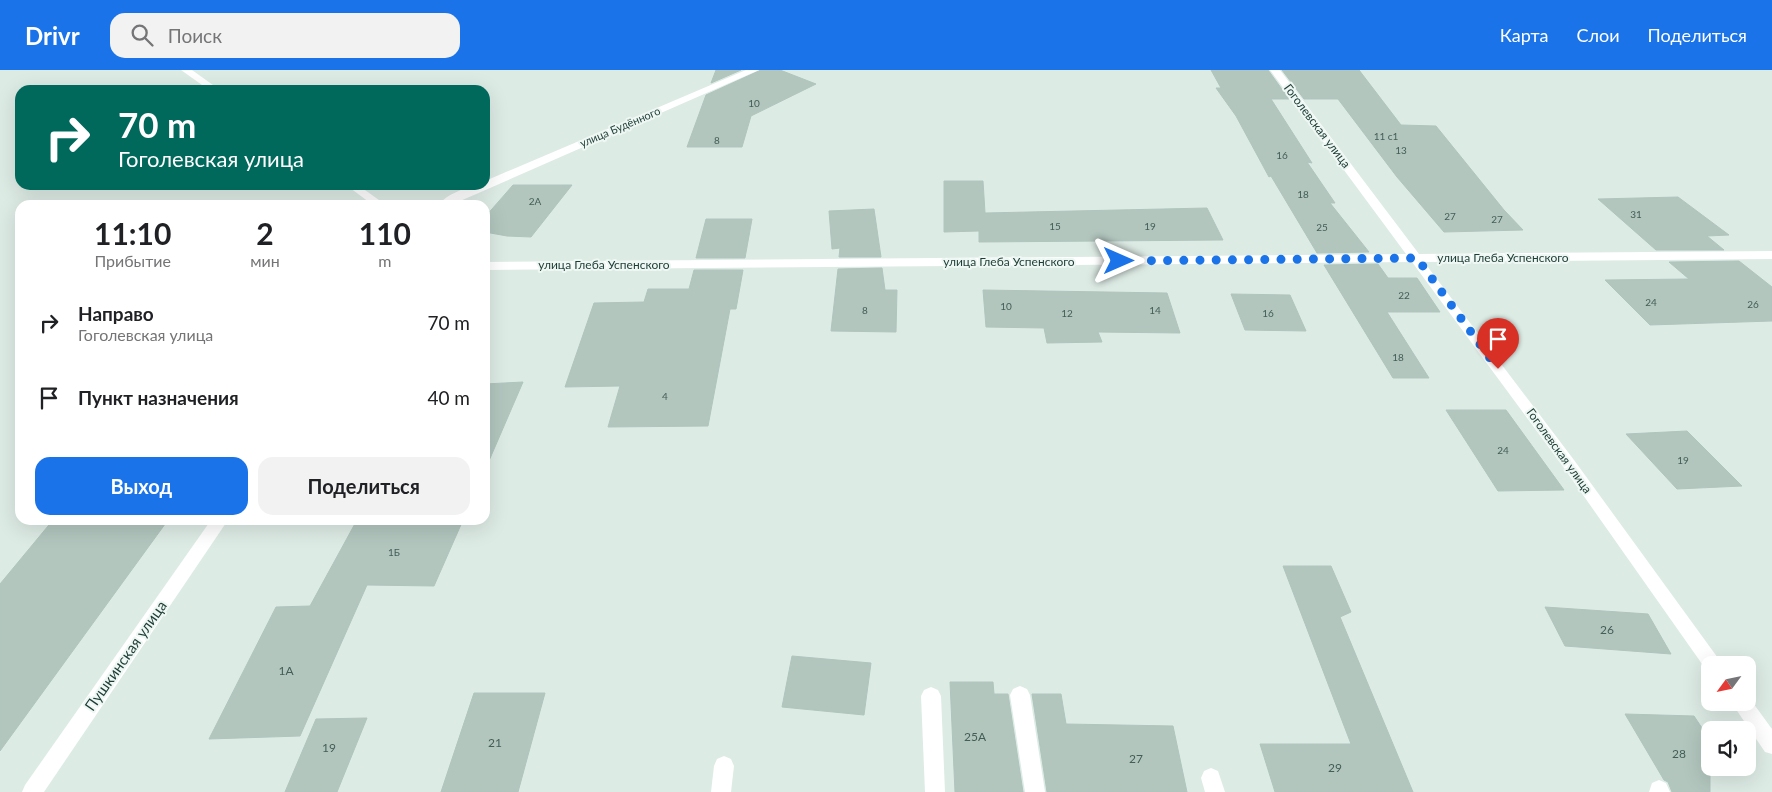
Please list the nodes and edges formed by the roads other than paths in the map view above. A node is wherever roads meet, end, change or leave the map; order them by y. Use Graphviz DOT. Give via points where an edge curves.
graph roads {
  1 [pos="186,70"];
  2 [pos="754,70"];
  3 [pos="1275,70"];
  4 [pos="208,85"];
  5 [pos="490,183"];
  6 [pos="358,190"];
  7 [pos="473,190"];
  8 [pos="373,200"];
  9 [pos="450,200"];
  10 [pos="1772,255"];
  11 [pos="1417,258"];
  12 [pos="490,266"];
  13 [pos="217,525"];
  14 [pos="1707,656"];
  15 [pos="1020,695"];
  16 [pos="931,696"];
  17 [pos="1747,711"];
  18 [pos="1772,745"];
  19 [pos="724,766"];
  20 [pos="32,792"];
  21 [pos="721,792"];
  22 [pos="935,792"];
  23 [pos="1035,792"];
  1 -- 4 [label="street"];
  2 -- 5 [label="street, улица Будённого"];
  3 -- 11 [label="street, Гоголевская улица"];
  6 -- 8 [label="street"];
  7 -- 9 [label="street, улица Будённого"];
  10 -- 11 [label="street, улица Глеба Успенского"];
  11 -- 12 [label="street, улица Глеба Успенского"];
  11 -- 14 [label="street, Гоголевская улица"];
  13 -- 20 [label="street, Пушкинская улица"];
  15 -- 23 [label="street"];
  16 -- 22 [label="street"];
  17 -- 18 [label="street"];
  19 -- 21 [label="street"];
}
